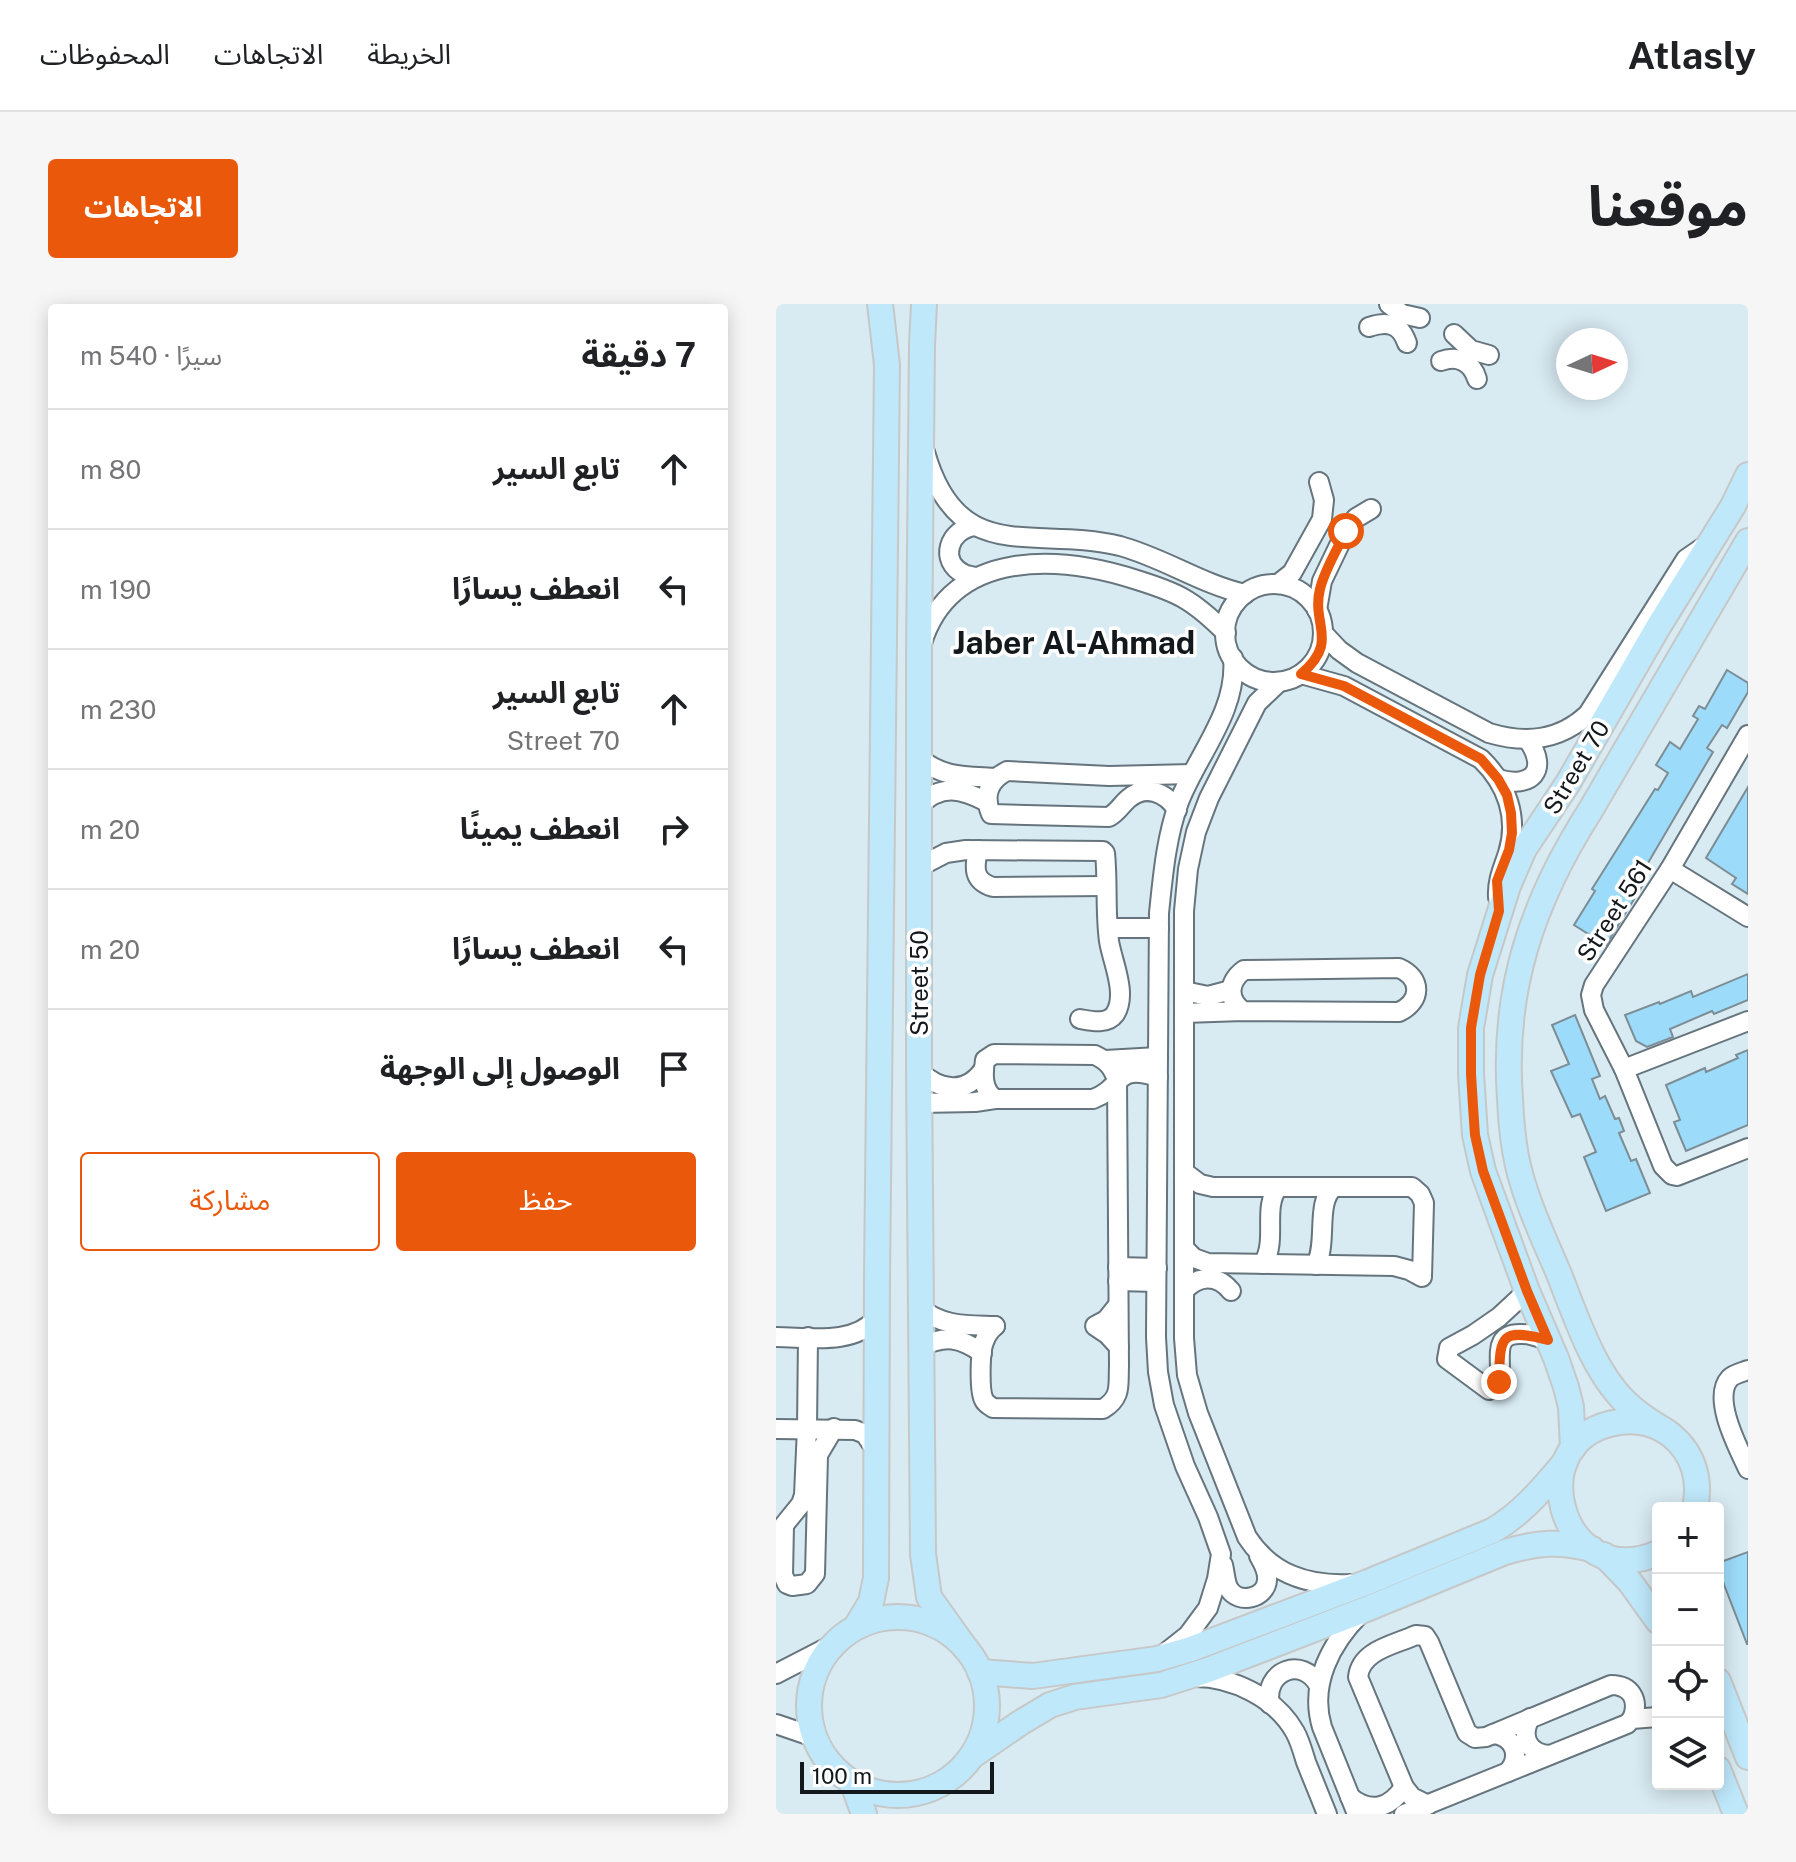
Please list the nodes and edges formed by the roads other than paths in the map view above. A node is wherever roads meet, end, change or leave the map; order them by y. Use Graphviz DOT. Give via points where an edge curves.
graph roads {
  1 [pos="880,304"];
  2 [pos="924,304"];
  3 [pos="1389,304"];
  4 [pos="1420,318"];
  5 [pos="1369,327"];
  6 [pos="1454,334"];
  7 [pos="1407,343"];
  8 [pos="1489,355"];
  9 [pos="1441,361"];
  10 [pos="1477,379"];
  11 [pos="922,439"];
  12 [pos="1748,475"];
  13 [pos="1319,482"];
  14 [pos="1371,509"];
  15 [pos="975,526"];
  16 [pos="1748,541"];
  17 [pos="1711,542"];
  18 [pos="977,577"];
  19 [pos="1278,584"];
  20 [pos="1245,594"];
  21 [pos="1317,610"];
  22 [pos="1226,633"];
  23 [pos="1323,633"];
  24 [pos="919,654"];
  25 [pos="1233,658"];
  26 [pos="1301,674"];
  27 [pos="1279,682"];
  28 [pos="1748,735"];
  29 [pos="1528,740"];
  30 [pos="919,758"];
  31 [pos="1192,774"];
  32 [pos="1109,776"];
  33 [pos="996,778"];
  34 [pos="1498,779"];
  35 [pos="987,802"];
  36 [pos="919,806"];
  37 [pos="1121,807"];
  38 [pos="1177,810"];
  39 [pos="978,850"];
  40 [pos="919,867"];
  41 [pos="1670,869"];
  42 [pos="1106,886"];
  43 [pos="1499,911"];
  44 [pos="1748,917"];
  45 [pos="1108,928"];
  46 [pos="1159,928"];
  47 [pos="1231,990"];
  48 [pos="1184,991"];
  49 [pos="1243,1011"];
  50 [pos="1184,1013"];
  51 [pos="1080,1019"];
  52 [pos="1748,1021"];
  53 [pos="1158,1057"];
  54 [pos="1105,1060"];
  55 [pos="984,1069"];
  56 [pos="1624,1069"];
  57 [pos="919,1071"];
  58 [pos="1471,1074"];
  59 [pos="1158,1077"];
  60 [pos="1117,1080"];
  61 [pos="995,1099"];
  62 [pos="1093,1099"];
  63 [pos="920,1103"];
  64 [pos="1117,1124"];
  65 [pos="1748,1148"];
  66 [pos="1518,1168"];
  67 [pos="1184,1172"];
  68 [pos="1278,1187"];
  69 [pos="1334,1187"];
  70 [pos="1184,1248"];
  71 [pos="1263,1264"];
  72 [pos="1316,1265"];
  73 [pos="1118,1274"];
  74 [pos="1156,1275"];
  75 [pos="1184,1291"];
  76 [pos="1231,1291"];
  77 [pos="1527,1291"];
  78 [pos="920,1308"];
  79 [pos="877,1318"];
  80 [pos="776,1337"];
  81 [pos="808,1337"];
  82 [pos="1548,1340"];
  83 [pos="920,1347"];
  84 [pos="982,1353"];
  85 [pos="1748,1370"];
  86 [pos="807,1428"];
  87 [pos="834,1428"];
  88 [pos="776,1429"];
  89 [pos="1671,1435"];
  90 [pos="877,1452"];
  91 [pos="1569,1455"];
  92 [pos="1748,1469"];
  93 [pos="1696,1502"];
  94 [pos="1257,1552"];
  95 [pos="1598,1552"];
  96 [pos="1221,1554"];
  97 [pos="1652,1555"];
  98 [pos="1368,1582"];
  99 [pos="1364,1610"];
  100 [pos="1652,1613"];
  101 [pos="856,1627"];
  102 [pos="834,1644"];
  103 [pos="966,1649"];
  104 [pos="1157,1659"];
  105 [pos="980,1672"];
  106 [pos="776,1674"];
  107 [pos="1188,1677"];
  108 [pos="1319,1686"];
  109 [pos="1724,1696"];
  110 [pos="1270,1704"];
  111 [pos="1652,1717"];
  112 [pos="1530,1718"];
  113 [pos="1632,1719"];
  114 [pos="776,1724"];
  115 [pos="1493,1734"];
  116 [pos="814,1737"];
  117 [pos="1549,1755"];
  118 [pos="972,1756"];
  119 [pos="1748,1757"];
  120 [pos="1508,1772"];
  121 [pos="945,1782"];
  122 [pos="853,1784"];
  123 [pos="1724,1784"];
  124 [pos="1404,1787"];
  125 [pos="1428,1805"];
  126 [pos="1354,1806"];
  127 [pos="864,1814"];
  128 [pos="927,1814"];
  129 [pos="1327,1814"];
  130 [pos="1404,1814"];
  131 [pos="1736,1814"];
  1 -- 79 [label="main road, Street 50" via="887,365"];
  2 -- 11 [label="main road, Street 50"];
  3 -- 4 [label="street"];
  5 -- 7 [label="street" via="1380,323 1397,328"];
  6 -- 8 [label="street" via="1471,350"];
  9 -- 10 [label="street" via="1469,364"];
  11 -- 15 [label="street" via="944,497"];
  11 -- 24 [label="main road, Street 50"];
  12 -- 17 [label="main road, Street 70"];
  13 -- 19 [label="street" via="1322,519 1296,568"];
  14 -- 21 [label="street" via="1346,531 1322,581"];
  15 -- 18 [label="street" via="955,535 949,555 965,575"];
  15 -- 20 [label="street" via="1012,537 1119,546"];
  16 -- 66 [label="main road, Street 70" via="1567,848 1527,940 1507,1065"];
  17 -- 29 [label="street" via="1686,559 1588,714 1558,734"];
  17 -- 43 [label="main road, Street 70" via="1524,849"];
  18 -- 22 [label="street" via="1024,563 1113,572 1183,598"];
  18 -- 24 [label="street" via="940,609"];
  19 -- 20 [label="street"];
  19 -- 21 [label="street" via="1305,595"];
  20 -- 22 [label="street" via="1231,611"];
  21 -- 23 [label="street"];
  22 -- 25 [label="street"];
  23 -- 26 [label="street" via="1317,656"];
  23 -- 29 [label="street" via="1357,663 1489,733"];
  24 -- 30 [label="main road, Street 50"];
  25 -- 27 [label="street" via="1252,677"];
  25 -- 31 [label="street" via="1228,700"];
  26 -- 27 [label="street"];
  26 -- 34 [label="street" via="1344,686 1481,759"];
  27 -- 48 [label="street" via="1257,703 1196,832 1184,911"];
  28 -- 41 [label="street, Street 561"];
  29 -- 34 [label="street" via="1537,757 1530,779"];
  30 -- 33 [label="street" via="955,776"];
  30 -- 36 [label="main road, Street 50"];
  31 -- 32 [label="street"];
  31 -- 38 [label="street"];
  32 -- 33 [label="street" via="1007,771"];
  32 -- 37 [label="street" via="1121,786"];
  33 -- 35 [label="street"];
  34 -- 43 [label="street" via="1507,795 1512,833 1497,881"];
  35 -- 36 [label="street" via="951,790"];
  35 -- 37 [label="street" via="991,814 1109,817"];
  36 -- 40 [label="main road, Street 50"];
  37 -- 38 [label="street" via="1137,793 1155,791"];
  38 -- 46 [label="street" via="1165,858"];
  39 -- 40 [label="street" via="946,853"];
  39 -- 42 [label="street" via="1103,851"];
  39 -- 42 [label="street" via="975,869 985,885"];
  40 -- 57 [label="main road, Street 50"];
  41 -- 44 [label="street"];
  41 -- 56 [label="street, Street 561" via="1591,995"];
  42 -- 45 [label="street"];
  43 -- 58 [label="main road, Street 70" via="1480,975 1471,1028"];
  45 -- 46 [label="street"];
  45 -- 51 [label="street" via="1118,969 1118,1008 1105,1021"];
  46 -- 53 [label="street"];
  47 -- 48 [label="street" via="1208,996"];
  47 -- 49 [label="street"];
  47 -- 49 [label="street" via="1244,970 1399,968 1415,983 1413,1001 1399,1012"];
  48 -- 50 [label="street"];
  49 -- 50 [label="street"];
  50 -- 67 [label="street"];
  52 -- 56 [label="street"];
  53 -- 54 [label="street"];
  53 -- 59 [label="street"];
  54 -- 55 [label="street" via="1095,1055 994,1054 985,1060"];
  54 -- 60 [label="street"];
  55 -- 57 [label="street" via="958,1087 930,1081"];
  55 -- 61 [label="street" via="986,1089"];
  56 -- 65 [label="street, Street 561" via="1663,1166 1672,1175"];
  57 -- 63 [label="main road, Street 50"];
  58 -- 66 [label="main road" via="1490,1081 1500,1142"];
  58 -- 77 [label="main road, Street 70" via="1483,1171"];
  59 -- 60 [label="street" via="1131,1073"];
  59 -- 74 [label="street"];
  60 -- 62 [label="street"];
  60 -- 64 [label="street"];
  61 -- 62 [label="street"];
  61 -- 63 [label="street"];
  62 -- 64 [label="street"];
  63 -- 78 [label="main road, Street 50"];
  64 -- 73 [label="street"];
  66 -- 89 [label="main road, Street 70" via="1601,1370 1630,1407"];
  67 -- 68 [label="street" via="1206,1186"];
  67 -- 70 [label="street"];
  68 -- 69 [label="street"];
  68 -- 71 [label="street" via="1272,1197 1270,1249"];
  69 -- 72 [label="street" via="1324,1202"];
  69 -- 72 [label="street" via="1417,1190 1424,1203 1422,1277 1394,1266"];
  70 -- 71 [label="street" via="1208,1263"];
  70 -- 75 [label="street"];
  71 -- 72 [label="street"];
  73 -- 74 [label="street"];
  73 -- 84 [label="street" via="1118,1305 1095,1326 1119,1347 1118,1394 1103,1409 993,1408 982,1396"];
  74 -- 96 [label="street" via="1164,1405"];
  75 -- 76 [label="street" via="1203,1278 1219,1280"];
  75 -- 94 [label="street" via="1187,1375 1203,1427"];
  77 -- 82 [label="main road, Street 70"];
  77 -- 82 [label="street" via="1499,1317 1449,1348 1447,1359 1489,1390 1499,1382 1500,1345 1505,1339 1525,1334"];
  78 -- 83 [label="main road, Street 50"];
  78 -- 84 [label="street" via="951,1324 995,1326"];
  79 -- 81 [label="street" via="856,1334"];
  79 -- 90 [label="main road, Street 50"];
  80 -- 81 [label="street"];
  81 -- 86 [label="street"];
  82 -- 91 [label="main road, Street 70" via="1571,1407"];
  83 -- 84 [label="street" via="948,1339"];
  83 -- 103 [label="main road, Street 50" via="924,1577 929,1597"];
  85 -- 92 [label="street" via="1730,1378 1723,1403"];
  86 -- 87 [label="street"];
  86 -- 87 [label="street" via="804,1495 784,1525 783,1575 792,1586 807,1584 815,1574 818,1455"];
  86 -- 88 [label="street"];
  87 -- 90 [label="street" via="865,1434"];
  89 -- 91 [label="main road" via="1643,1422 1612,1423 1584,1437"];
  89 -- 93 [label="main road" via="1691,1459"];
  90 -- 101 [label="main road, Street 50" via="876,1578 871,1602"];
  91 -- 95 [label="main road, Street 70" via="1560,1501 1577,1537"];
  91 -- 98 [label="main road" via="1532,1501 1500,1527"];
  94 -- 96 [label="street" via="1268,1575 1264,1590 1251,1598 1231,1592"];
  94 -- 98 [label="street" via="1311,1582"];
  95 -- 97 [label="main road" via="1621,1559"];
  95 -- 99 [label="main road" via="1567,1543 1524,1547"];
  95 -- 100 [label="main road"];
  96 -- 104 [label="street" via="1208,1608 1188,1635"];
  98 -- 104 [label="main road"];
  99 -- 107 [label="main road"];
  99 -- 108 [label="street" via="1340,1637"];
  101 -- 102 [label="main road"];
  101 -- 103 [label="main road" via="884,1618 914,1619 943,1629"];
  102 -- 106 [label="street"];
  102 -- 116 [label="main road" via="811,1688"];
  103 -- 105 [label="main road"];
  104 -- 105 [label="main road" via="1033,1676"];
  105 -- 118 [label="main road" via="987,1715"];
  107 -- 110 [label="street" via="1225,1681"];
  107 -- 118 [label="main road" via="1050,1705"];
  108 -- 110 [label="street" via="1301,1670 1283,1672 1270,1686"];
  108 -- 126 [label="street" via="1319,1717"];
  109 -- 119 [label="main road"];
  110 -- 129 [label="street" via="1295,1733"];
  111 -- 113 [label="street"];
  112 -- 113 [label="street" via="1618,1685 1634,1698"];
  112 -- 115 [label="street"];
  112 -- 117 [label="street" via="1528,1743"];
  113 -- 117 [label="street"];
  114 -- 116 [label="street"];
  115 -- 120 [label="street" via="1514,1746 1516,1757"];
  115 -- 124 [label="street" via="1475,1738 1467,1733 1425,1636 1368,1655 1358,1677"];
  116 -- 122 [label="main road" via="836,1772"];
  117 -- 120 [label="street"];
  118 -- 121 [label="main road"];
  120 -- 125 [label="street"];
  121 -- 122 [label="main road" via="899,1796"];
  121 -- 128 [label="main road"];
  122 -- 127 [label="main road"];
  123 -- 131 [label="main road"];
  124 -- 125 [label="street"];
  124 -- 126 [label="street" via="1395,1800 1380,1807"];
  125 -- 130 [label="street"];
}
